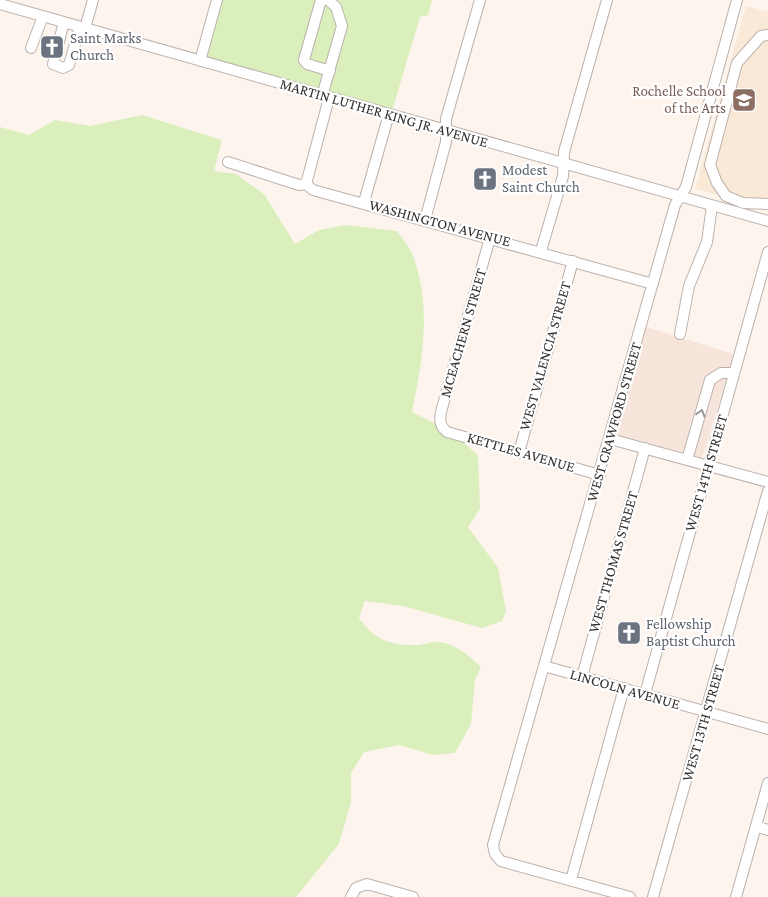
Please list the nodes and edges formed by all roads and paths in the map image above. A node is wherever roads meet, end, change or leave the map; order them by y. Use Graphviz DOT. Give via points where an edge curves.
graph roads {
  1 [pos="93,0"];
  2 [pos="217,0"];
  3 [pos="320,0"];
  4 [pos="328,0"];
  5 [pos="480,0"];
  6 [pos="607,0"];
  7 [pos="737,0"];
  8 [pos="0,4"];
  9 [pos="43,16"];
  10 [pos="64,22"];
  11 [pos="83,28"];
  12 [pos="768,35"];
  13 [pos="31,48"];
  14 [pos="200,61"];
  15 [pos="330,71"];
  16 [pos="326,97"];
  17 [pos="389,114"];
  18 [pos="447,131"];
  19 [pos="228,162"];
  20 [pos="563,164"];
  21 [pos="306,184"];
  22 [pos="680,197"];
  23 [pos="364,202"];
  24 [pos="768,204"];
  25 [pos="712,206"];
  26 [pos="425,220"];
  27 [pos="768,221"];
  28 [pos="490,238"];
  29 [pos="541,251"];
  30 [pos="768,252"];
  31 [pos="573,261"];
  32 [pos="653,284"];
  33 [pos="680,334"];
  34 [pos="734,373"];
  35 [pos="442,428"];
  36 [pos="610,439"];
  37 [pos="645,448"];
  38 [pos="519,452"];
  39 [pos="687,460"];
  40 [pos="708,465"];
  41 [pos="600,475"];
  42 [pos="768,482"];
  43 [pos="768,491"];
  44 [pos="544,666"];
  45 [pos="582,677"];
  46 [pos="624,688"];
  47 [pos="645,694"];
  48 [pos="706,711"];
  49 [pos="768,729"];
  50 [pos="768,783"];
  51 [pos="756,826"];
  52 [pos="768,830"];
  53 [pos="571,880"];
  54 [pos="351,897"];
  55 [pos="413,897"];
  56 [pos="630,897"];
  57 [pos="653,897"];
  58 [pos="736,897"];
  1 -- 11 [label="street"];
  2 -- 14 [label="street"];
  3 -- 15 [label="street" via="304,60 307,64"];
  4 -- 15 [label="street" via="336,6 342,26"];
  5 -- 18 [label="street" via="446,119"];
  6 -- 20 [label="street"];
  7 -- 22 [label="street, WEST CRAWFORD STREET" via="686,187"];
  8 -- 9 [label="street, MARTIN LUTHER KING JR. AVENUE"];
  9 -- 10 [label="street, MARTIN LUTHER KING JR. AVENUE"];
  9 -- 13 [label="street"];
  10 -- 11 [label="street, MARTIN LUTHER KING JR. AVENUE"];
  10 -- 11 [label="street" via="53,64 63,68 69,65"];
  11 -- 14 [label="street, MARTIN LUTHER KING JR. AVENUE"];
  12 -- 24 [label="street" via="761,36 737,63 710,165 726,196 743,203"];
  14 -- 16 [label="street, MARTIN LUTHER KING JR. AVENUE"];
  15 -- 16 [label="street"];
  16 -- 17 [label="street, MARTIN LUTHER KING JR. AVENUE"];
  16 -- 21 [label="street"];
  17 -- 18 [label="street, MARTIN LUTHER KING JR. AVENUE"];
  17 -- 23 [label="street"];
  18 -- 20 [label="street, MARTIN LUTHER KING JR. AVENUE"];
  18 -- 26 [label="street"];
  19 -- 21 [label="street, WASHINGTON AVENUE" via="299,185"];
  20 -- 22 [label="street, MARTIN LUTHER KING JR. AVENUE"];
  20 -- 29 [label="street" via="563,176"];
  21 -- 23 [label="street, WASHINGTON AVENUE" via="313,190"];
  22 -- 25 [label="street, MARTIN LUTHER KING JR. AVENUE"];
  22 -- 32 [label="street, WEST CRAWFORD STREET"];
  23 -- 26 [label="street, WASHINGTON AVENUE"];
  25 -- 27 [label="street, MARTIN LUTHER KING JR. AVENUE"];
  25 -- 33 [label="street" via="706,242 689,286"];
  26 -- 28 [label="street, WASHINGTON AVENUE"];
  28 -- 29 [label="street, WASHINGTON AVENUE"];
  28 -- 35 [label="street, MCEACHERN STREET" via="440,418"];
  29 -- 31 [label="street, WASHINGTON AVENUE"];
  30 -- 34 [label="street, WEST 14TH STREET"];
  31 -- 32 [label="street, WASHINGTON AVENUE"];
  31 -- 38 [label="street, WEST VALENCIA STREET"];
  32 -- 36 [label="street, WEST CRAWFORD STREET"];
  39 -- 34 [label="street, one-way" via="710,380 721,373"];
  34 -- 40 [label="street, WEST 14TH STREET"];
  35 -- 38 [label="street, KETTLES AVENUE"];
  36 -- 37 [label="street"];
  36 -- 41 [label="street, WEST CRAWFORD STREET"];
  37 -- 39 [label="street"];
  37 -- 45 [label="street, WEST THOMAS STREET"];
  38 -- 41 [label="street, KETTLES AVENUE"];
  39 -- 40 [label="street"];
  40 -- 42 [label="street"];
  40 -- 47 [label="street, WEST 14TH STREET"];
  41 -- 44 [label="street, WEST CRAWFORD STREET"];
  43 -- 48 [label="street, WEST 13TH STREET"];
  44 -- 45 [label="street, LINCOLN AVENUE"];
  44 -- 53 [label="street, WEST CRAWFORD STREET" via="493,845 494,854 501,860"];
  45 -- 46 [label="street, LINCOLN AVENUE"];
  46 -- 47 [label="street, LINCOLN AVENUE"];
  46 -- 53 [label="street"];
  47 -- 48 [label="street, LINCOLN AVENUE"];
  48 -- 49 [label="street, LINCOLN AVENUE"];
  48 -- 57 [label="street, WEST 13TH STREET"];
  50 -- 51 [label="street"];
  51 -- 52 [label="street"];
  51 -- 58 [label="street"];
  53 -- 56 [label="street"];
  54 -- 55 [label="street" via="356,888 367,884"];
}
